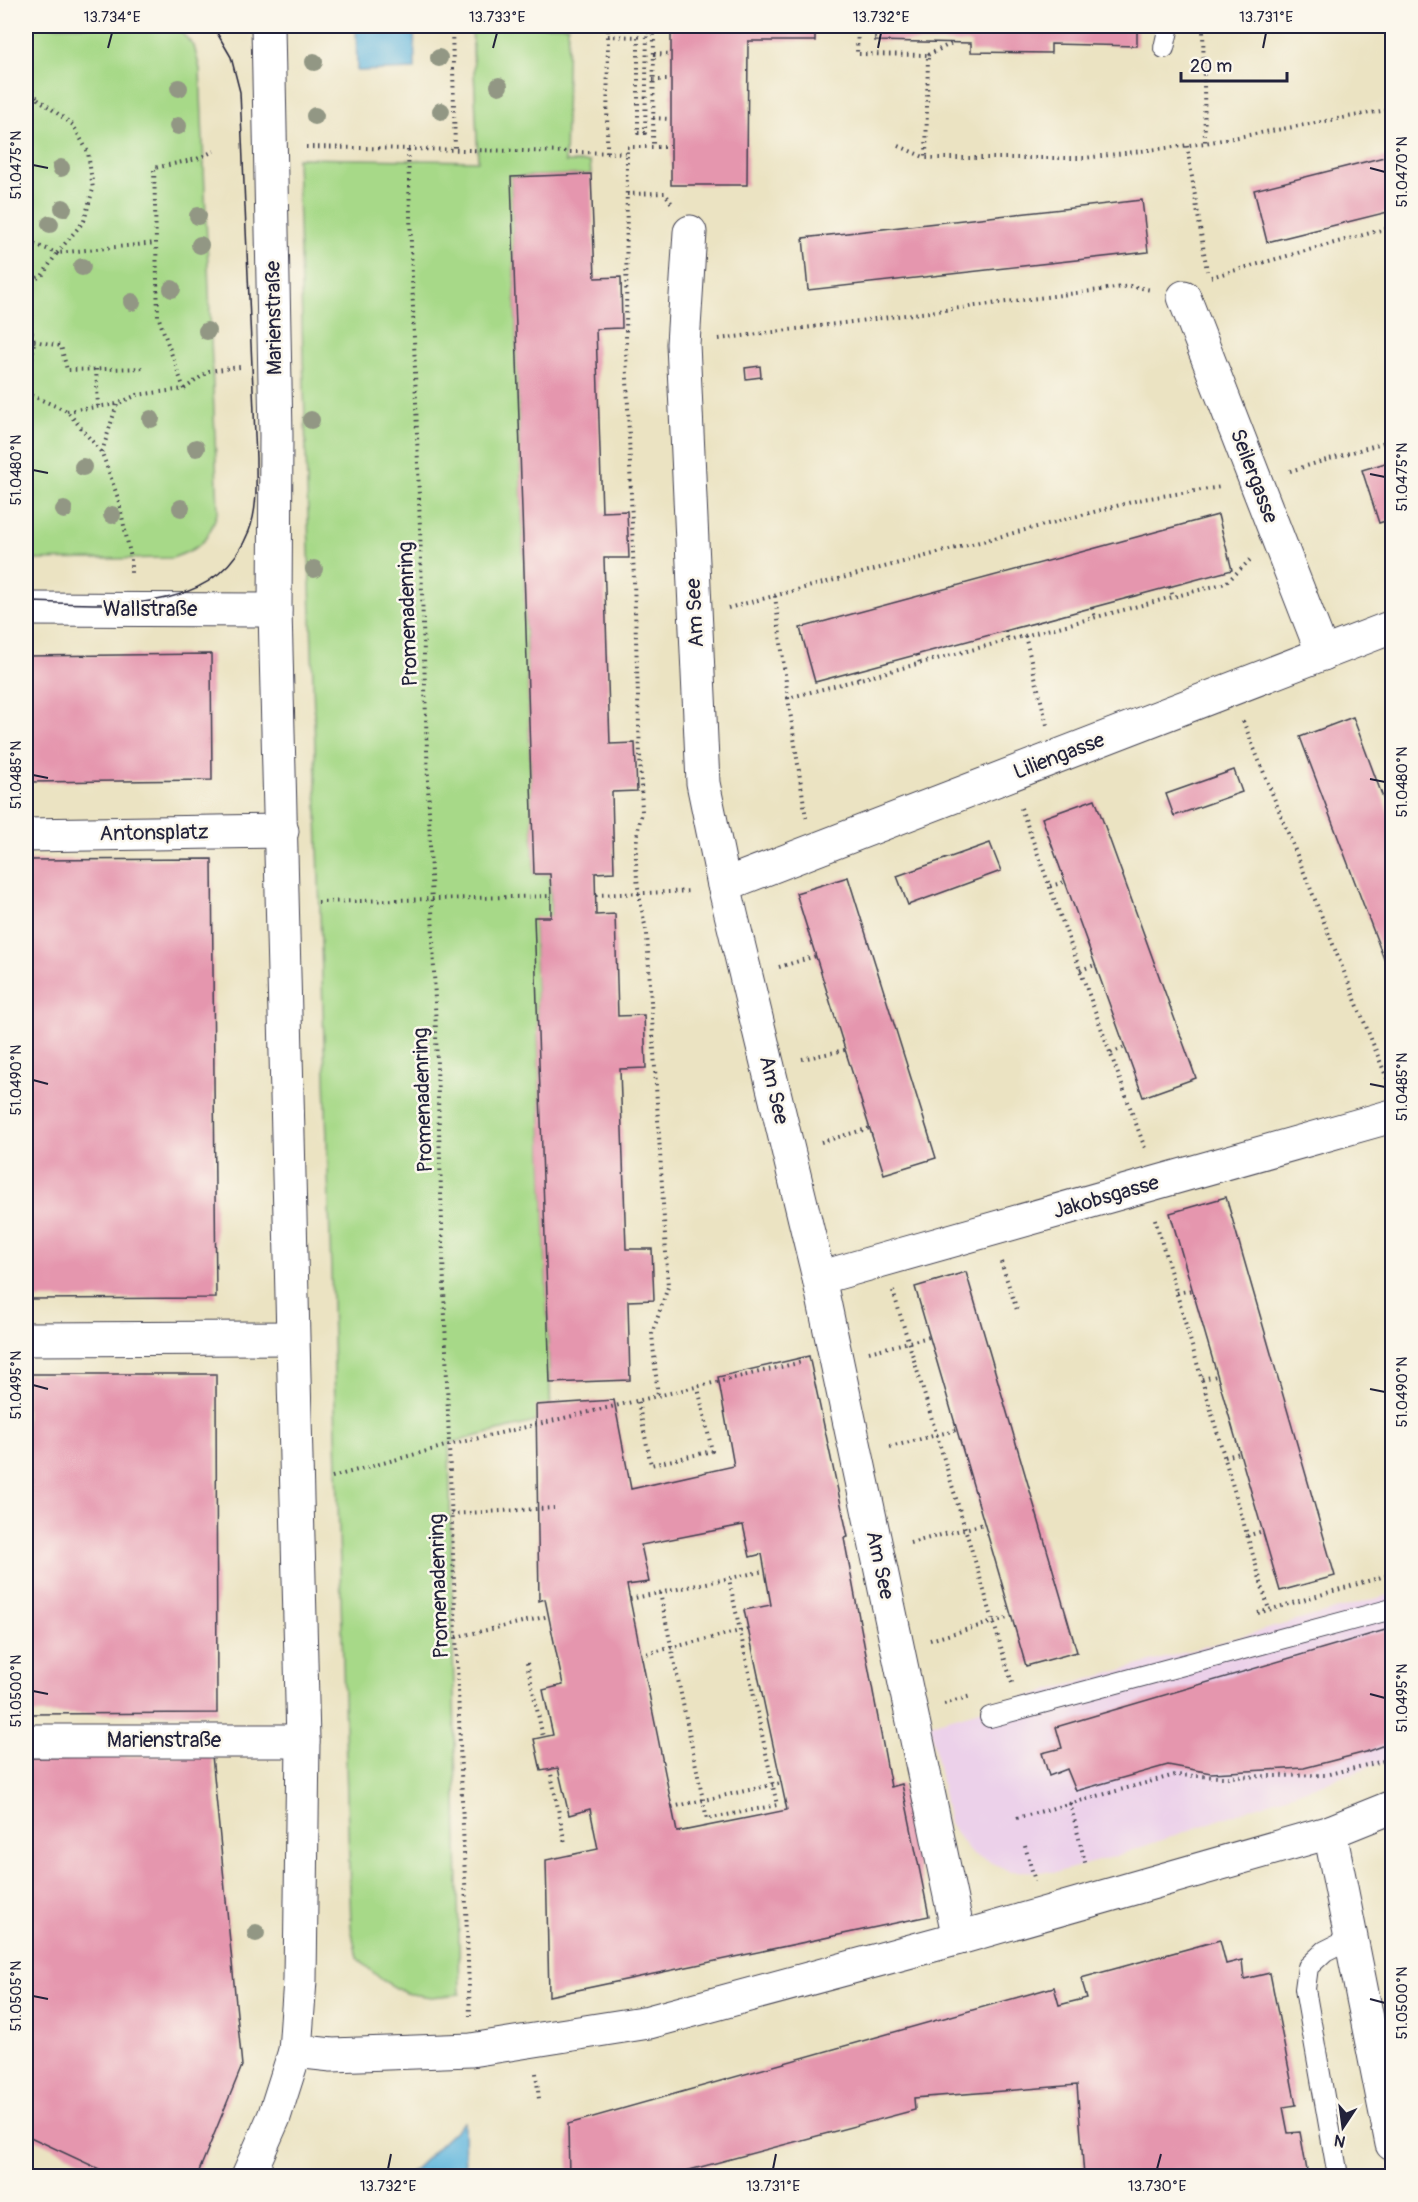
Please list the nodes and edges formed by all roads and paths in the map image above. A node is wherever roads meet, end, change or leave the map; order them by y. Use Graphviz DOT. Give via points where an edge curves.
graph roads {
  1 [pos="268,26"];
  2 [pos="452,26"];
  3 [pos="608,26"];
  4 [pos="650,26"];
  5 [pos="858,26"];
  6 [pos="1169,26"];
  7 [pos="1203,26"];
  8 [pos="650,32"];
  9 [pos="608,36"];
  10 [pos="954,42"];
  11 [pos="1164,48"];
  12 [pos="654,54"];
  13 [pos="671,55"];
  14 [pos="928,55"];
  15 [pos="653,80"];
  16 [pos="671,80"];
  17 [pos="26,81"];
  18 [pos="37,98"];
  19 [pos="1392,109"];
  20 [pos="26,111"];
  21 [pos="653,118"];
  22 [pos="671,119"];
  23 [pos="1205,143"];
  24 [pos="899,146"];
  25 [pos="1187,146"];
  26 [pos="305,147"];
  27 [pos="653,147"];
  28 [pos="671,147"];
  29 [pos="408,150"];
  30 [pos="455,150"];
  31 [pos="214,151"];
  32 [pos="607,152"];
  33 [pos="627,153"];
  34 [pos="926,158"];
  35 [pos="627,194"];
  36 [pos="664,194"];
  37 [pos="1392,227"];
  38 [pos="690,232"];
  39 [pos="26,241"];
  40 [pos="156,243"];
  41 [pos="57,253"];
  42 [pos="26,282"];
  43 [pos="1184,297"];
  44 [pos="26,309"];
  45 [pos="34,341"];
  46 [pos="683,344"];
  47 [pos="243,367"];
  48 [pos="146,368"];
  49 [pos="96,369"];
  50 [pos="184,389"];
  51 [pos="27,395"];
  52 [pos="117,404"];
  53 [pos="98,406"];
  54 [pos="67,411"];
  55 [pos="1392,440"];
  56 [pos="102,453"];
  57 [pos="1256,481"];
  58 [pos="1277,535"];
  59 [pos="1170,587"];
  60 [pos="775,596"];
  61 [pos="1173,597"];
  62 [pos="1092,608"];
  63 [pos="26,609"];
  64 [pos="133,609"];
  65 [pos="275,610"];
  66 [pos="696,616"];
  67 [pos="1095,617"];
  68 [pos="1392,627"];
  69 [pos="1005,631"];
  70 [pos="1025,636"];
  71 [pos="1008,640"];
  72 [pos="1323,654"];
  73 [pos="917,655"];
  74 [pos="920,663"];
  75 [pos="856,671"];
  76 [pos="859,679"];
  77 [pos="1231,690"];
  78 [pos="788,698"];
  79 [pos="1055,758"];
  80 [pos="1009,775"];
  81 [pos="282,831"];
  82 [pos="26,835"];
  83 [pos="812,851"];
  84 [pos="1065,882"];
  85 [pos="724,885"];
  86 [pos="1050,886"];
  87 [pos="283,893"];
  88 [pos="638,894"];
  89 [pos="596,895"];
  90 [pos="551,896"];
  91 [pos="431,900"];
  92 [pos="816,956"];
  93 [pos="1095,965"];
  94 [pos="776,967"];
  95 [pos="1080,970"];
  96 [pos="1125,1047"];
  97 [pos="845,1050"];
  98 [pos="1111,1053"];
  99 [pos="791,1062"];
  100 [pos="1388,1082"];
  101 [pos="1392,1116"];
  102 [pos="870,1128"];
  103 [pos="811,1145"];
  104 [pos="1152,1184"];
  105 [pos="990,1230"];
  106 [pos="884,1260"];
  107 [pos="819,1278"];
  108 [pos="1193,1290"];
  109 [pos="1177,1293"];
  110 [pos="1017,1310"];
  111 [pos="929,1336"];
  112 [pos="292,1338"];
  113 [pos="26,1339"];
  114 [pos="909,1342"];
  115 [pos="850,1353"];
  116 [pos="1218,1376"];
  117 [pos="1202,1379"];
  118 [pos="699,1388"];
  119 [pos="658,1397"];
  120 [pos="638,1402"];
  121 [pos="956,1430"];
  122 [pos="937,1435"];
  123 [pos="449,1445"];
  124 [pos="887,1448"];
  125 [pos="1240,1453"];
  126 [pos="1225,1457"];
  127 [pos="297,1486"];
  128 [pos="554,1508"];
  129 [pos="451,1514"];
  130 [pos="984,1524"];
  131 [pos="965,1529"];
  132 [pos="1263,1531"];
  133 [pos="1247,1536"];
  134 [pos="877,1552"];
  135 [pos="764,1571"];
  136 [pos="729,1578"];
  137 [pos="660,1593"];
  138 [pos="630,1599"];
  139 [pos="1392,1609"];
  140 [pos="1269,1610"];
  141 [pos="549,1616"];
  142 [pos="1011,1617"];
  143 [pos="993,1622"];
  144 [pos="748,1629"];
  145 [pos="740,1630"];
  146 [pos="456,1637"];
  147 [pos="671,1647"];
  148 [pos="897,1649"];
  149 [pos="642,1655"];
  150 [pos="527,1663"];
  151 [pos="1012,1684"];
  152 [pos="990,1717"];
  153 [pos="543,1737"];
  154 [pos="26,1741"];
  155 [pos="303,1741"];
  156 [pos="1392,1759"];
  157 [pos="550,1770"];
  158 [pos="781,1783"];
  159 [pos="772,1785"];
  160 [pos="703,1801"];
  161 [pos="1070,1803"];
  162 [pos="672,1807"];
  163 [pos="1392,1807"];
  164 [pos="1017,1818"];
  165 [pos="1330,1832"];
  166 [pos="565,1843"];
  167 [pos="1094,1899"];
  168 [pos="1353,1937"];
  169 [pos="959,1938"];
  170 [pos="471,2050"];
  171 [pos="295,2051"];
  172 [pos="1392,2144"];
  173 [pos="249,2176"];
  174 [pos="1338,2176"];
  1 -- 65 [label="street, Marienstraße" via="276,435"];
  2 -- 30 [label="path"];
  3 -- 9 [label="path"];
  4 -- 8 [label="path"];
  5 -- 14 [label="path" via="857,54"];
  6 -- 11 [label="lane"];
  7 -- 23 [label="path"];
  8 -- 9 [label="path" via="645,133 638,133 638,37"];
  8 -- 12 [label="path" via="654,32"];
  9 -- 32 [label="path"];
  10 -- 14 [label="path"];
  12 -- 13 [label="path"];
  12 -- 15 [label="path"];
  14 -- 34 [label="path"];
  15 -- 16 [label="path"];
  15 -- 21 [label="path"];
  17 -- 18 [label="path"];
  18 -- 20 [label="path"];
  18 -- 41 [label="path" via="73,124 88,152 93,189 84,220"];
  19 -- 23 [label="path"];
  21 -- 22 [label="path"];
  21 -- 27 [label="path"];
  23 -- 25 [label="path"];
  24 -- 34 [label="path"];
  25 -- 34 [label="path" via="1085,158"];
  25 -- 37 [label="path" via="1208,277"];
  26 -- 29 [label="path"];
  27 -- 28 [label="path"];
  27 -- 33 [label="path" via="627,147"];
  29 -- 30 [label="path"];
  29 -- 91 [label="path, Promenadenring"];
  30 -- 32 [label="path"];
  31 -- 40 [label="path" via="197,159 154,168"];
  32 -- 33 [label="path"];
  33 -- 35 [label="path"];
  35 -- 36 [label="path"];
  35 -- 88 [label="path" via="626,349 642,813 636,834"];
  38 -- 46 [label="street, Am See"];
  39 -- 41 [label="path"];
  40 -- 41 [label="path"];
  40 -- 50 [label="path" via="158,316"];
  41 -- 42 [label="path" via="42,276"];
  43 -- 46 [label="path" via="1131,286"];
  43 -- 57 [label="street, Seilergasse"];
  44 -- 45 [label="path"];
  45 -- 49 [label="path" via="61,346 67,370"];
  45 -- 51 [label="path"];
  46 -- 66 [label="street, Am See"];
  47 -- 50 [label="path" via="209,371"];
  48 -- 49 [label="path"];
  49 -- 53 [label="path"];
  50 -- 52 [label="path" via="137,394"];
  51 -- 54 [label="path"];
  52 -- 53 [label="path"];
  52 -- 56 [label="path"];
  53 -- 54 [label="path"];
  54 -- 56 [label="path"];
  55 -- 57 [label="path"];
  56 -- 64 [label="path" via="118,498 131,558"];
  57 -- 58 [label="street, Seilergasse"];
  57 -- 60 [label="path" via="1143,499"];
  58 -- 61 [label="path" via="1226,583"];
  58 -- 72 [label="street, Seilergasse"];
  59 -- 61 [label="path"];
  60 -- 66 [label="path"];
  60 -- 78 [label="path"];
  61 -- 67 [label="path"];
  62 -- 67 [label="path"];
  63 -- 64 [label="street, Wallstraße"];
  64 -- 65 [label="street, Wallstraße"];
  65 -- 81 [label="street, Marienstraße"];
  66 -- 85 [label="street, Am See" via="703,783"];
  67 -- 70 [label="path"];
  68 -- 72 [label="street, Liliengasse"];
  69 -- 71 [label="path"];
  70 -- 71 [label="path"];
  70 -- 79 [label="path"];
  71 -- 74 [label="path"];
  72 -- 77 [label="street, Liliengasse"];
  73 -- 74 [label="path"];
  74 -- 76 [label="path"];
  75 -- 76 [label="path"];
  76 -- 78 [label="path"];
  77 -- 79 [label="street, Liliengasse"];
  77 -- 100 [label="path"];
  78 -- 83 [label="path"];
  79 -- 80 [label="street, Liliengasse"];
  80 -- 83 [label="street, Liliengasse"];
  80 -- 86 [label="path"];
  81 -- 82 [label="street, Antonsplatz"];
  81 -- 87 [label="street, Marienstraße"];
  83 -- 85 [label="street, Liliengasse"];
  84 -- 86 [label="path"];
  85 -- 88 [label="path"];
  85 -- 107 [label="street, Am See"];
  86 -- 95 [label="path"];
  87 -- 91 [label="path" via="322,904"];
  87 -- 112 [label="street, Marienstraße"];
  88 -- 89 [label="path"];
  88 -- 119 [label="path" via="646,934 668,1287 652,1334"];
  90 -- 91 [label="path"];
  91 -- 123 [label="path, Promenadenring"];
  92 -- 94 [label="path"];
  93 -- 95 [label="path"];
  95 -- 98 [label="path"];
  96 -- 98 [label="path"];
  97 -- 99 [label="path"];
  98 -- 104 [label="path"];
  101 -- 104 [label="street, Jakobsgasse"];
  102 -- 103 [label="path"];
  104 -- 105 [label="street, Jakobsgasse"];
  104 -- 109 [label="path"];
  105 -- 106 [label="street, Jakobsgasse"];
  105 -- 110 [label="path"];
  106 -- 107 [label="street, Jakobsgasse"];
  106 -- 114 [label="path"];
  107 -- 115 [label="street, Am See"];
  108 -- 109 [label="path"];
  109 -- 117 [label="path"];
  111 -- 114 [label="path"];
  112 -- 113 [label="street"];
  112 -- 127 [label="street, Marienstraße"];
  114 -- 115 [label="path"];
  114 -- 122 [label="path"];
  115 -- 118 [label="path"];
  115 -- 134 [label="street, Am See"];
  116 -- 117 [label="path"];
  117 -- 126 [label="path"];
  118 -- 119 [label="path"];
  118 -- 120 [label="path" via="712,1451 651,1465"];
  119 -- 120 [label="path"];
  120 -- 123 [label="path"];
  121 -- 122 [label="path"];
  122 -- 124 [label="path"];
  122 -- 131 [label="path"];
  123 -- 127 [label="path"];
  123 -- 129 [label="path, Promenadenring"];
  125 -- 126 [label="path"];
  126 -- 133 [label="path"];
  127 -- 155 [label="street, Marienstraße"];
  128 -- 129 [label="path"];
  129 -- 146 [label="path, Promenadenring"];
  130 -- 131 [label="path"];
  131 -- 134 [label="path"];
  131 -- 143 [label="path"];
  132 -- 133 [label="path"];
  133 -- 140 [label="path"];
  134 -- 148 [label="street, Am See"];
  135 -- 136 [label="path"];
  136 -- 137 [label="path"];
  136 -- 145 [label="path"];
  137 -- 138 [label="path"];
  137 -- 147 [label="path"];
  139 -- 152 [label="lane"];
  141 -- 146 [label="path"];
  142 -- 143 [label="path"];
  143 -- 148 [label="path"];
  143 -- 151 [label="path"];
  144 -- 145 [label="path"];
  145 -- 147 [label="path"];
  145 -- 159 [label="path"];
  146 -- 170 [label="path, Promenadenring"];
  147 -- 149 [label="path"];
  147 -- 160 [label="path"];
  148 -- 169 [label="street, Am See"];
  150 -- 153 [label="path"];
  154 -- 155 [label="street, Marienstraße"];
  155 -- 171 [label="street, Marienstraße" via="300,1980"];
  156 -- 161 [label="path" via="1325,1775 1175,1775"];
  157 -- 166 [label="path"];
  158 -- 159 [label="path"];
  159 -- 160 [label="path"];
  159 -- 160 [label="path" via="777,1805 707,1819"];
  160 -- 162 [label="path"];
  161 -- 164 [label="path"];
  161 -- 167 [label="path"];
  163 -- 165 [label="street"];
  165 -- 167 [label="street"];
  165 -- 168 [label="street"];
  167 -- 169 [label="street"];
  168 -- 172 [label="street"];
  168 -- 174 [label="lane" via="1325,1952 1308,1967 1305,1989"];
  169 -- 170 [label="street" via="649,2022"];
  170 -- 171 [label="street" via="332,2055"];
  171 -- 173 [label="street, Marienstraße"];
}
